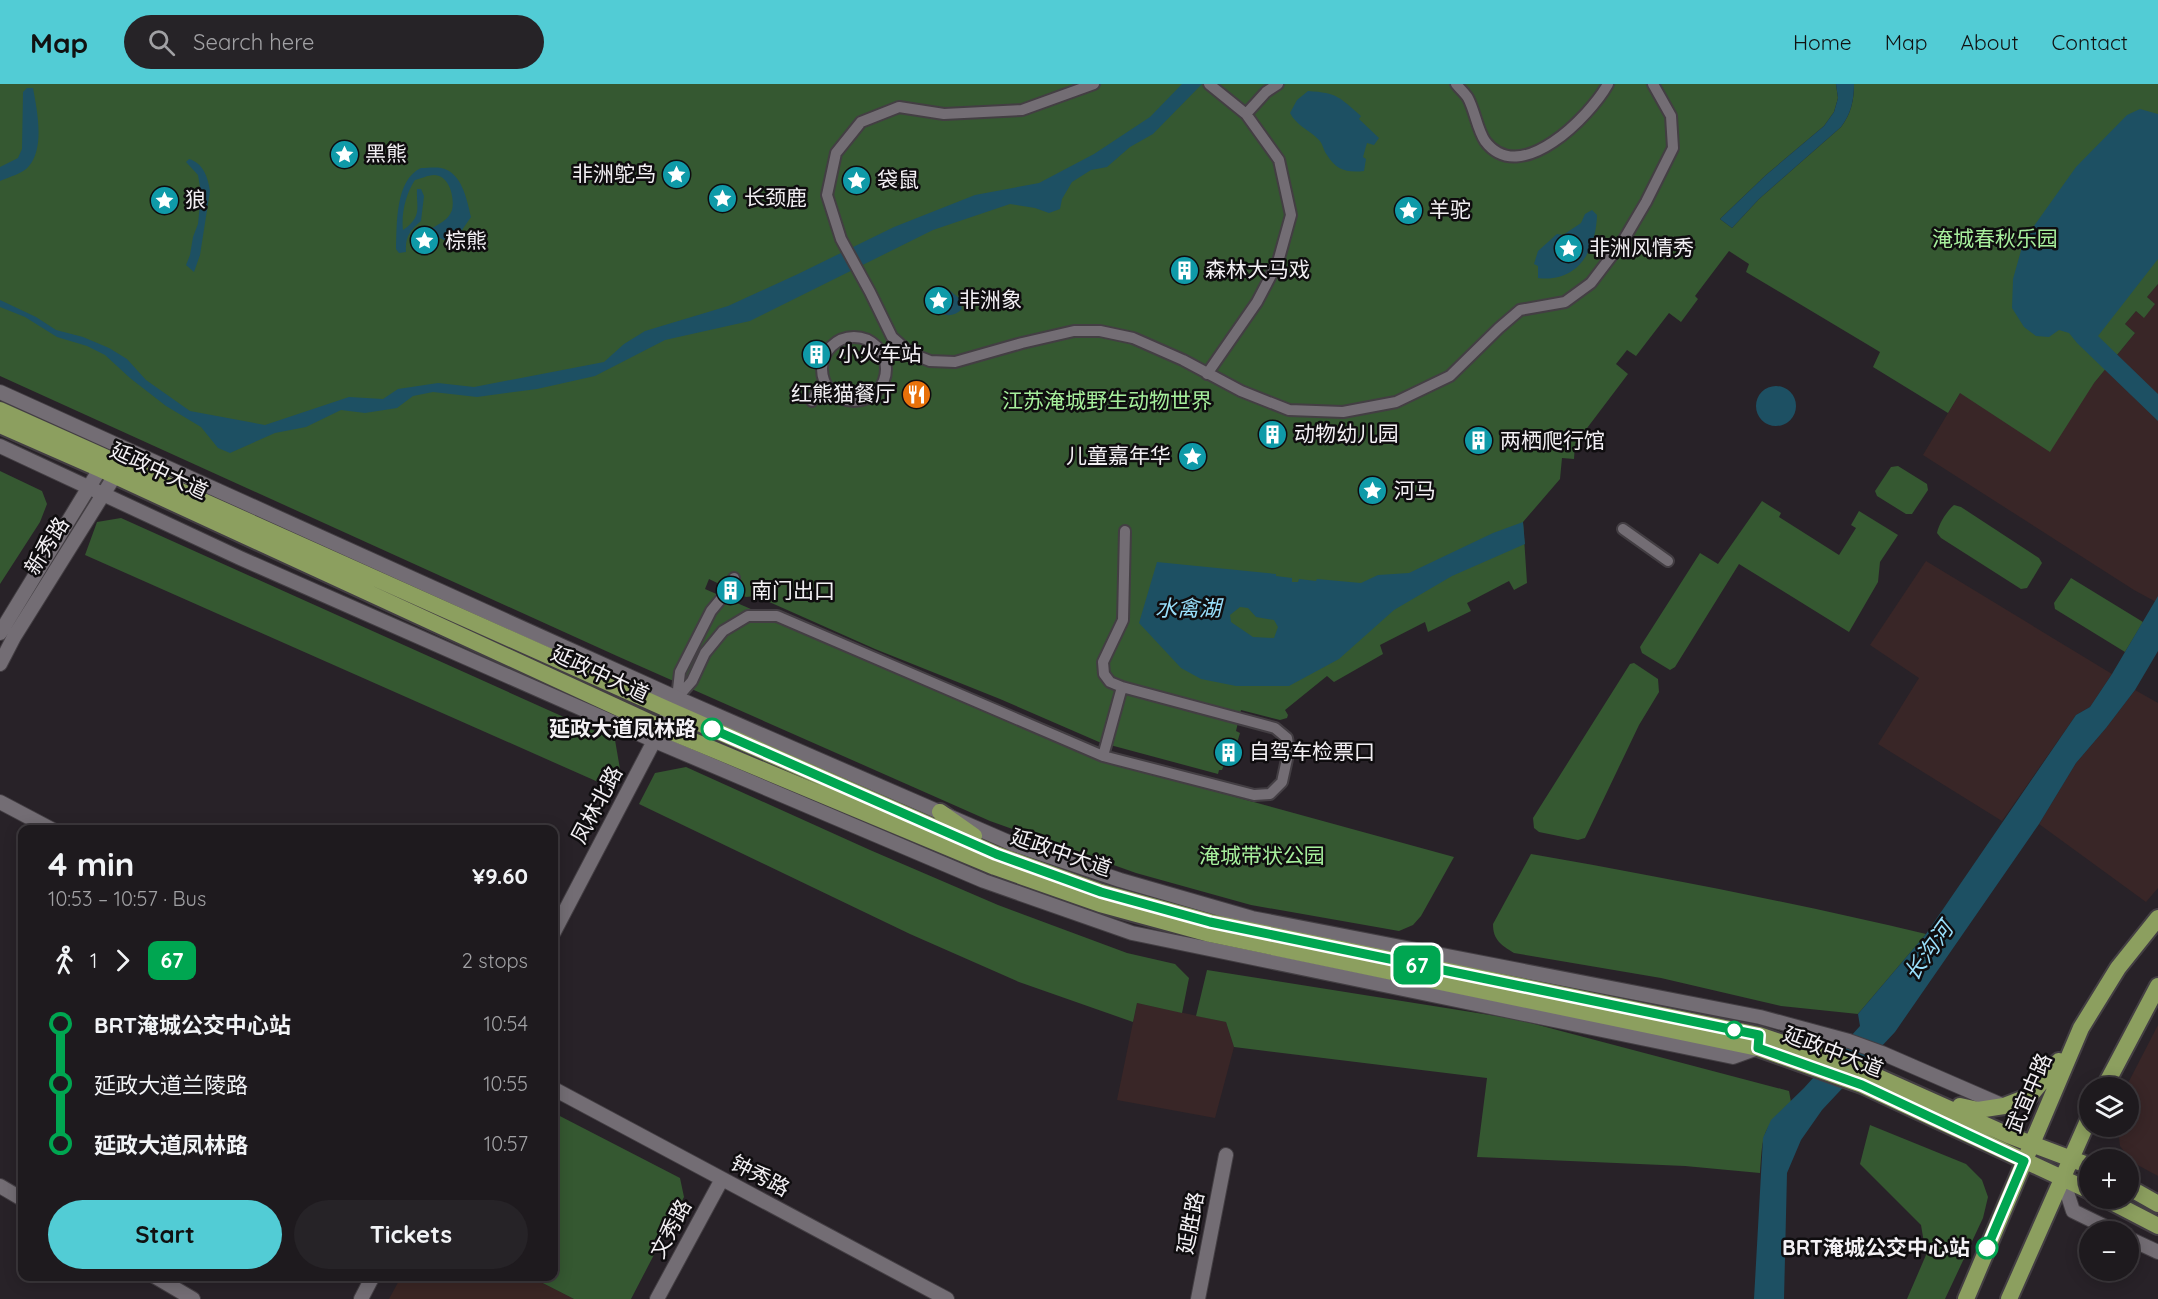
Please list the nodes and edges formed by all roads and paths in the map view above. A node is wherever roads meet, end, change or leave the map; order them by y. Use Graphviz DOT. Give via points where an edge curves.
graph roads {
  1 [pos="1094,84"];
  2 [pos="1209,84"];
  3 [pos="1278,84"];
  4 [pos="1456,84"];
  5 [pos="1608,84"];
  6 [pos="1653,84"];
  7 [pos="1246,114"];
  8 [pos="892,337"];
  9 [pos="878,348"];
  10 [pos="1207,374"];
  11 [pos="826,385"];
  12 [pos="0,392"];
  13 [pos="812,401"];
  14 [pos="0,410"];
  15 [pos="0,425"];
  16 [pos="0,446"];
  17 [pos="107,456"];
  18 [pos="123,464"];
  19 [pos="89,487"];
  20 [pos="105,495"];
  21 [pos="1623,529"];
  22 [pos="1125,531"];
  23 [pos="1668,561"];
  24 [pos="734,578"];
  25 [pos="0,633"];
  26 [pos="0,664"];
  27 [pos="1122,687"];
  28 [pos="673,704"];
  29 [pos="659,735"];
  30 [pos="1103,756"];
  31 [pos="0,802"];
  32 [pos="940,812"];
  33 [pos="44,825"];
  34 [pos="1002,856"];
  35 [pos="2158,918"];
  36 [pos="558,924"];
  37 [pos="2158,986"];
  38 [pos="2082,1028"];
  39 [pos="1758,1042"];
  40 [pos="2109,1077"];
  41 [pos="1865,1079"];
  42 [pos="558,1091"];
  43 [pos="1938,1102"];
  44 [pos="2004,1106"];
  45 [pos="2080,1137"];
  46 [pos="2031,1144"];
  47 [pos="1226,1155"];
  48 [pos="2070,1158"];
  49 [pos="2024,1161"];
  50 [pos="2079,1162"];
  51 [pos="2062,1177"];
  52 [pos="722,1179"];
  53 [pos="0,1186"];
  54 [pos="2079,1186"];
  55 [pos="2139,1186"];
  56 [pos="2139,1193"];
  57 [pos="2158,1194"];
  58 [pos="18,1197"];
  59 [pos="2158,1204"];
  60 [pos="2125,1209"];
  61 [pos="2094,1221"];
  62 [pos="2158,1226"];
  63 [pos="2139,1243"];
  64 [pos="2158,1252"];
  65 [pos="162,1281"];
  66 [pos="370,1281"];
  67 [pos="193,1299"];
  68 [pos="361,1299"];
  69 [pos="657,1299"];
  70 [pos="947,1299"];
  71 [pos="1198,1299"];
  72 [pos="1966,1299"];
  73 [pos="2008,1299"];
  1 -- 8 [label="street" via="1022,110 944,114 899,107 861,122 836,153 827,195 841,239"];
  2 -- 7 [label="street"];
  3 -- 7 [label="street"];
  4 -- 5 [label="street" via="1468,99 1485,141 1514,157 1535,154 1570,131"];
  6 -- 10 [label="street" via="1671,116 1672,148 1623,241 1591,283 1565,302 1520,310 1450,376 1396,402 1343,412 1289,410"];
  7 -- 10 [label="street" via="1279,160 1291,215 1278,262 1257,302"];
  8 -- 9 [label="street"];
  8 -- 10 [label="street" via="910,353 930,361 955,362 1074,331 1100,331 1133,338"];
  9 -- 11 [label="street" via="866,338 855,336 834,343 822,361"];
  9 -- 11 [label="street" via="887,373 878,392 869,398 848,401 838,398"];
  11 -- 13 [label="street"];
  12 -- 17 [label="street"];
  14 -- 17 [label="main road, 延政中大道"];
  15 -- 17 [label="main road, 延政中大道"];
  16 -- 19 [label="street"];
  17 -- 18 [label="main road, 延政中大道"];
  17 -- 19 [label="street, 新秀路"];
  18 -- 20 [label="street, 新秀路"];
  18 -- 28 [label="main road, 延政中大道"];
  18 -- 29 [label="main road, 延政中大道"];
  19 -- 20 [label="street"];
  19 -- 25 [label="street, 新秀路"];
  20 -- 26 [label="street, 新秀路"];
  20 -- 29 [label="street" via="240,558"];
  21 -- 23 [label="street"];
  22 -- 27 [label="street" via="1123,620 1103,662 1104,674 1110,682"];
  24 -- 28 [label="street" via="711,611 680,672"];
  27 -- 30 [label="street"];
  27 -- 30 [label="street" via="1275,728 1287,738 1289,750 1282,782 1270,794 1254,795"];
  28 -- 29 [label="street, 凤林北路"];
  28 -- 30 [label="street" via="723,631 748,616 777,616"];
  28 -- 32 [label="street"];
  28 -- 34 [label="main road, 延政中大道"];
  29 -- 36 [label="street, 凤林北路"];
  29 -- 39 [label="main road, 延政中大道" via="995,867 1100,904 1210,934"];
  31 -- 33 [label="street"];
  32 -- 34 [label="main road"];
  32 -- 44 [label="street" via="1013,844 1252,918 1760,1017 1849,1041"];
  34 -- 39 [label="main road, 延政中大道" via="1101,892 1210,922"];
  35 -- 38 [label="main road, 武宜中路" via="2118,968"];
  37 -- 40 [label="main road"];
  38 -- 44 [label="main road" via="2030,1096"];
  38 -- 46 [label="main road, 武宜中路"];
  39 -- 41 [label="main road, 延政中大道"];
  41 -- 43 [label="main road, 延政中大道"];
  41 -- 49 [label="main road, 延政中大道"];
  42 -- 52 [label="street, 钟秀路"];
  43 -- 44 [label="main road" via="1978,1110"];
  43 -- 46 [label="main road, 延政中大道"];
  45 -- 48 [label="main road"];
  46 -- 48 [label="main road, 延政中大道"];
  46 -- 49 [label="main road, 武宜中路"];
  47 -- 71 [label="street, 延胜路"];
  48 -- 50 [label="main road, 延政中大道"];
  48 -- 51 [label="main road"];
  49 -- 51 [label="main road, 延政中大道"];
  49 -- 72 [label="main road, 武宜中路"];
  51 -- 54 [label="main road, 延政中大道"];
  51 -- 61 [label="street" via="2073,1210"];
  51 -- 73 [label="main road"];
  52 -- 69 [label="street, 文秀路"];
  52 -- 70 [label="street, 钟秀路"];
  53 -- 58 [label="street"];
  55 -- 57 [label="street"];
  56 -- 59 [label="main road"];
  60 -- 62 [label="main road"];
  63 -- 64 [label="street"];
  65 -- 67 [label="street"];
  66 -- 68 [label="street"];
}
